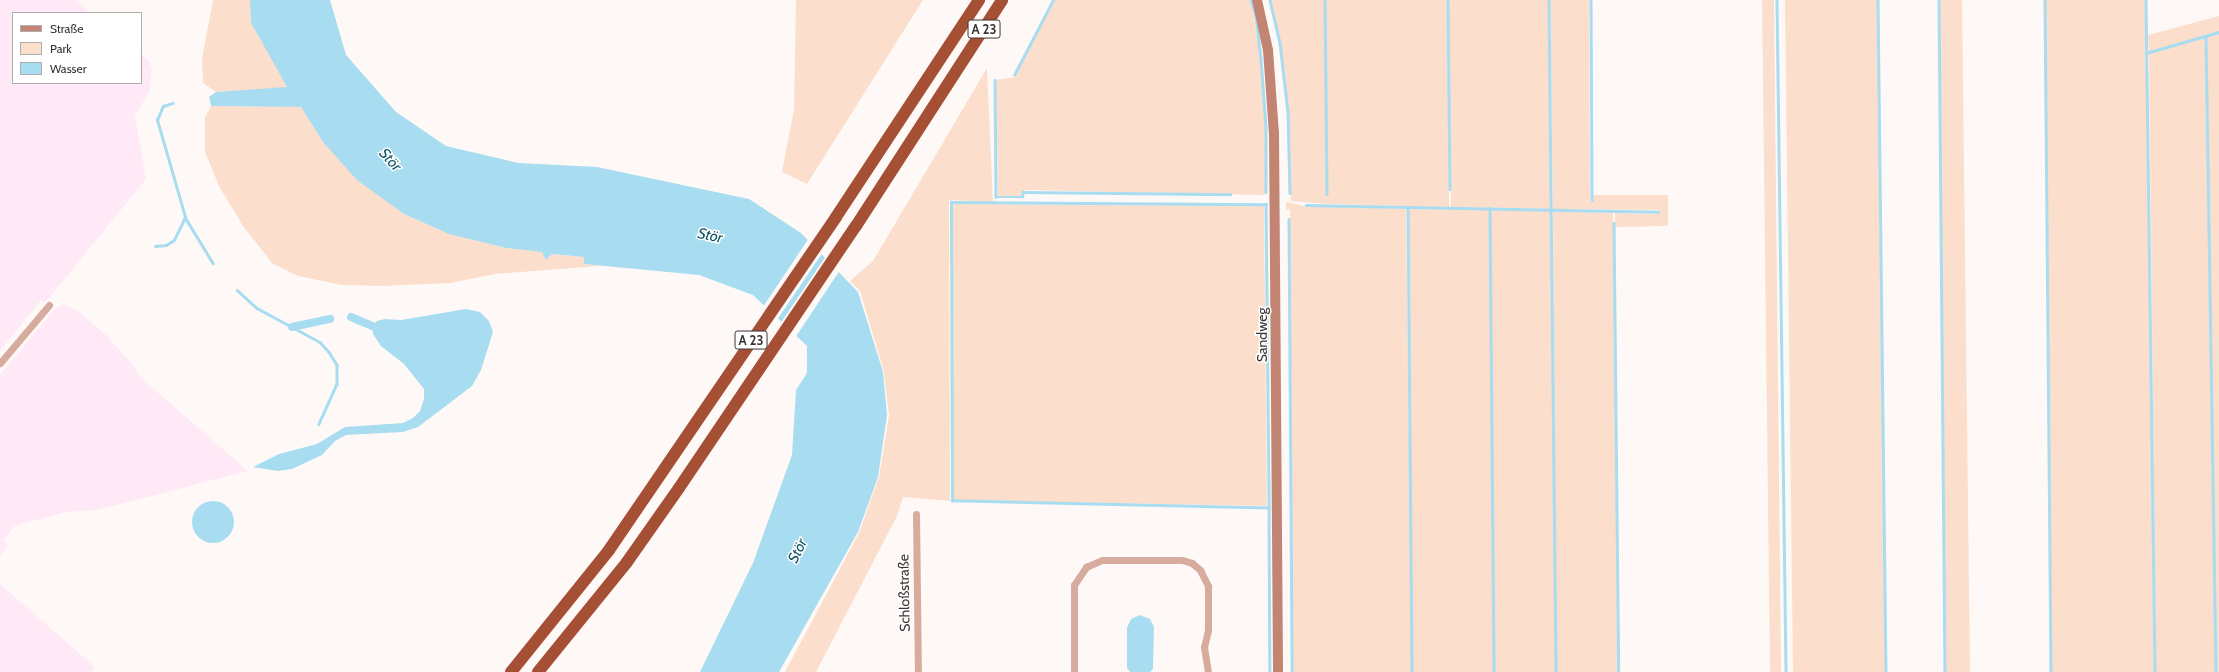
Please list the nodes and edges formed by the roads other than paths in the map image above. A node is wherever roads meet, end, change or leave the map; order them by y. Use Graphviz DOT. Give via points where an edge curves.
graph roads {
  1 [pos="979,0"];
  2 [pos="1002,0"];
  3 [pos="1257,0"];
  4 [pos="49,305"];
  5 [pos="0,363"];
  6 [pos="916,514"];
  7 [pos="511,672"];
  8 [pos="538,672"];
  9 [pos="918,672"];
  10 [pos="1074,672"];
  11 [pos="1208,672"];
  12 [pos="1278,672"];
  1 -- 7 [label="highway, A 23" via="836,217 609,550"];
  2 -- 8 [label="highway, A 23" via="856,226 679,488 627,562"];
  3 -- 12 [label="street, Sandweg" via="1268,50 1274,133"];
  4 -- 5 [label="street"];
  6 -- 9 [label="street, Schloßstraße"];
  10 -- 11 [label="street" via="1074,585 1086,567 1102,560 1182,560 1192,562 1200,570 1208,586 1208,630 1204,646"];
}
